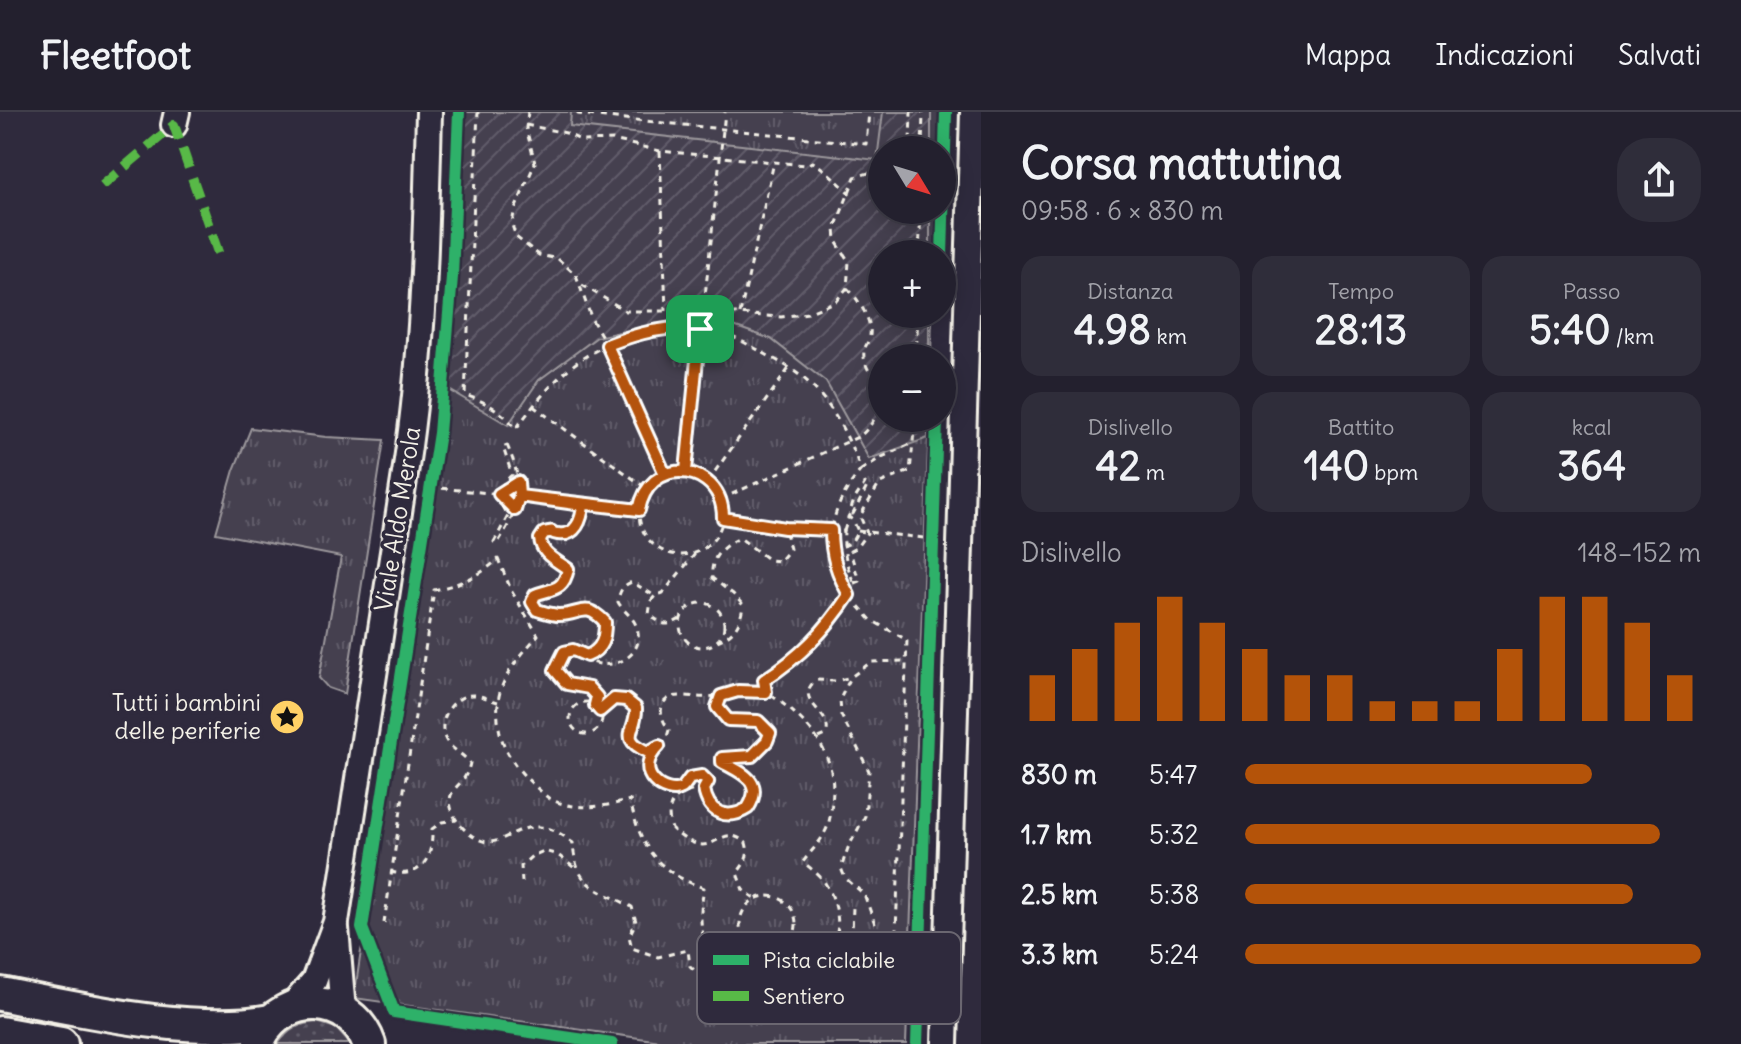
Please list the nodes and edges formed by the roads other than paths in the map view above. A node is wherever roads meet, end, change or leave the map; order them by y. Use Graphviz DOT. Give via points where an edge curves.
graph roads {
  1 [pos="429,112"];
  2 [pos="973,112"];
  3 [pos="336,922"];
  4 [pos="948,932"];
  5 [pos="0,994"];
  6 [pos="343,1011"];
  7 [pos="273,1024"];
  8 [pos="946,1024"];
  9 [pos="0,1033"];
  10 [pos="371,1041"];
  11 [pos="61,1044"];
  12 [pos="945,1044"];
  1 -- 3 [label="street, Viale Aldo Merola" via="416,406"];
  2 -- 4 [label="street"];
  3 -- 6 [label="street, Viale Aldo Merola"];
  3 -- 7 [label="street, Viale Aldo Merola" via="314,981"];
  5 -- 7 [label="main road" via="160,1021"];
  6 -- 7 [label="main road" via="308,1003"];
  6 -- 10 [label="main road"];
  8 -- 12 [label="street"];
  9 -- 11 [label="main road"];
}
